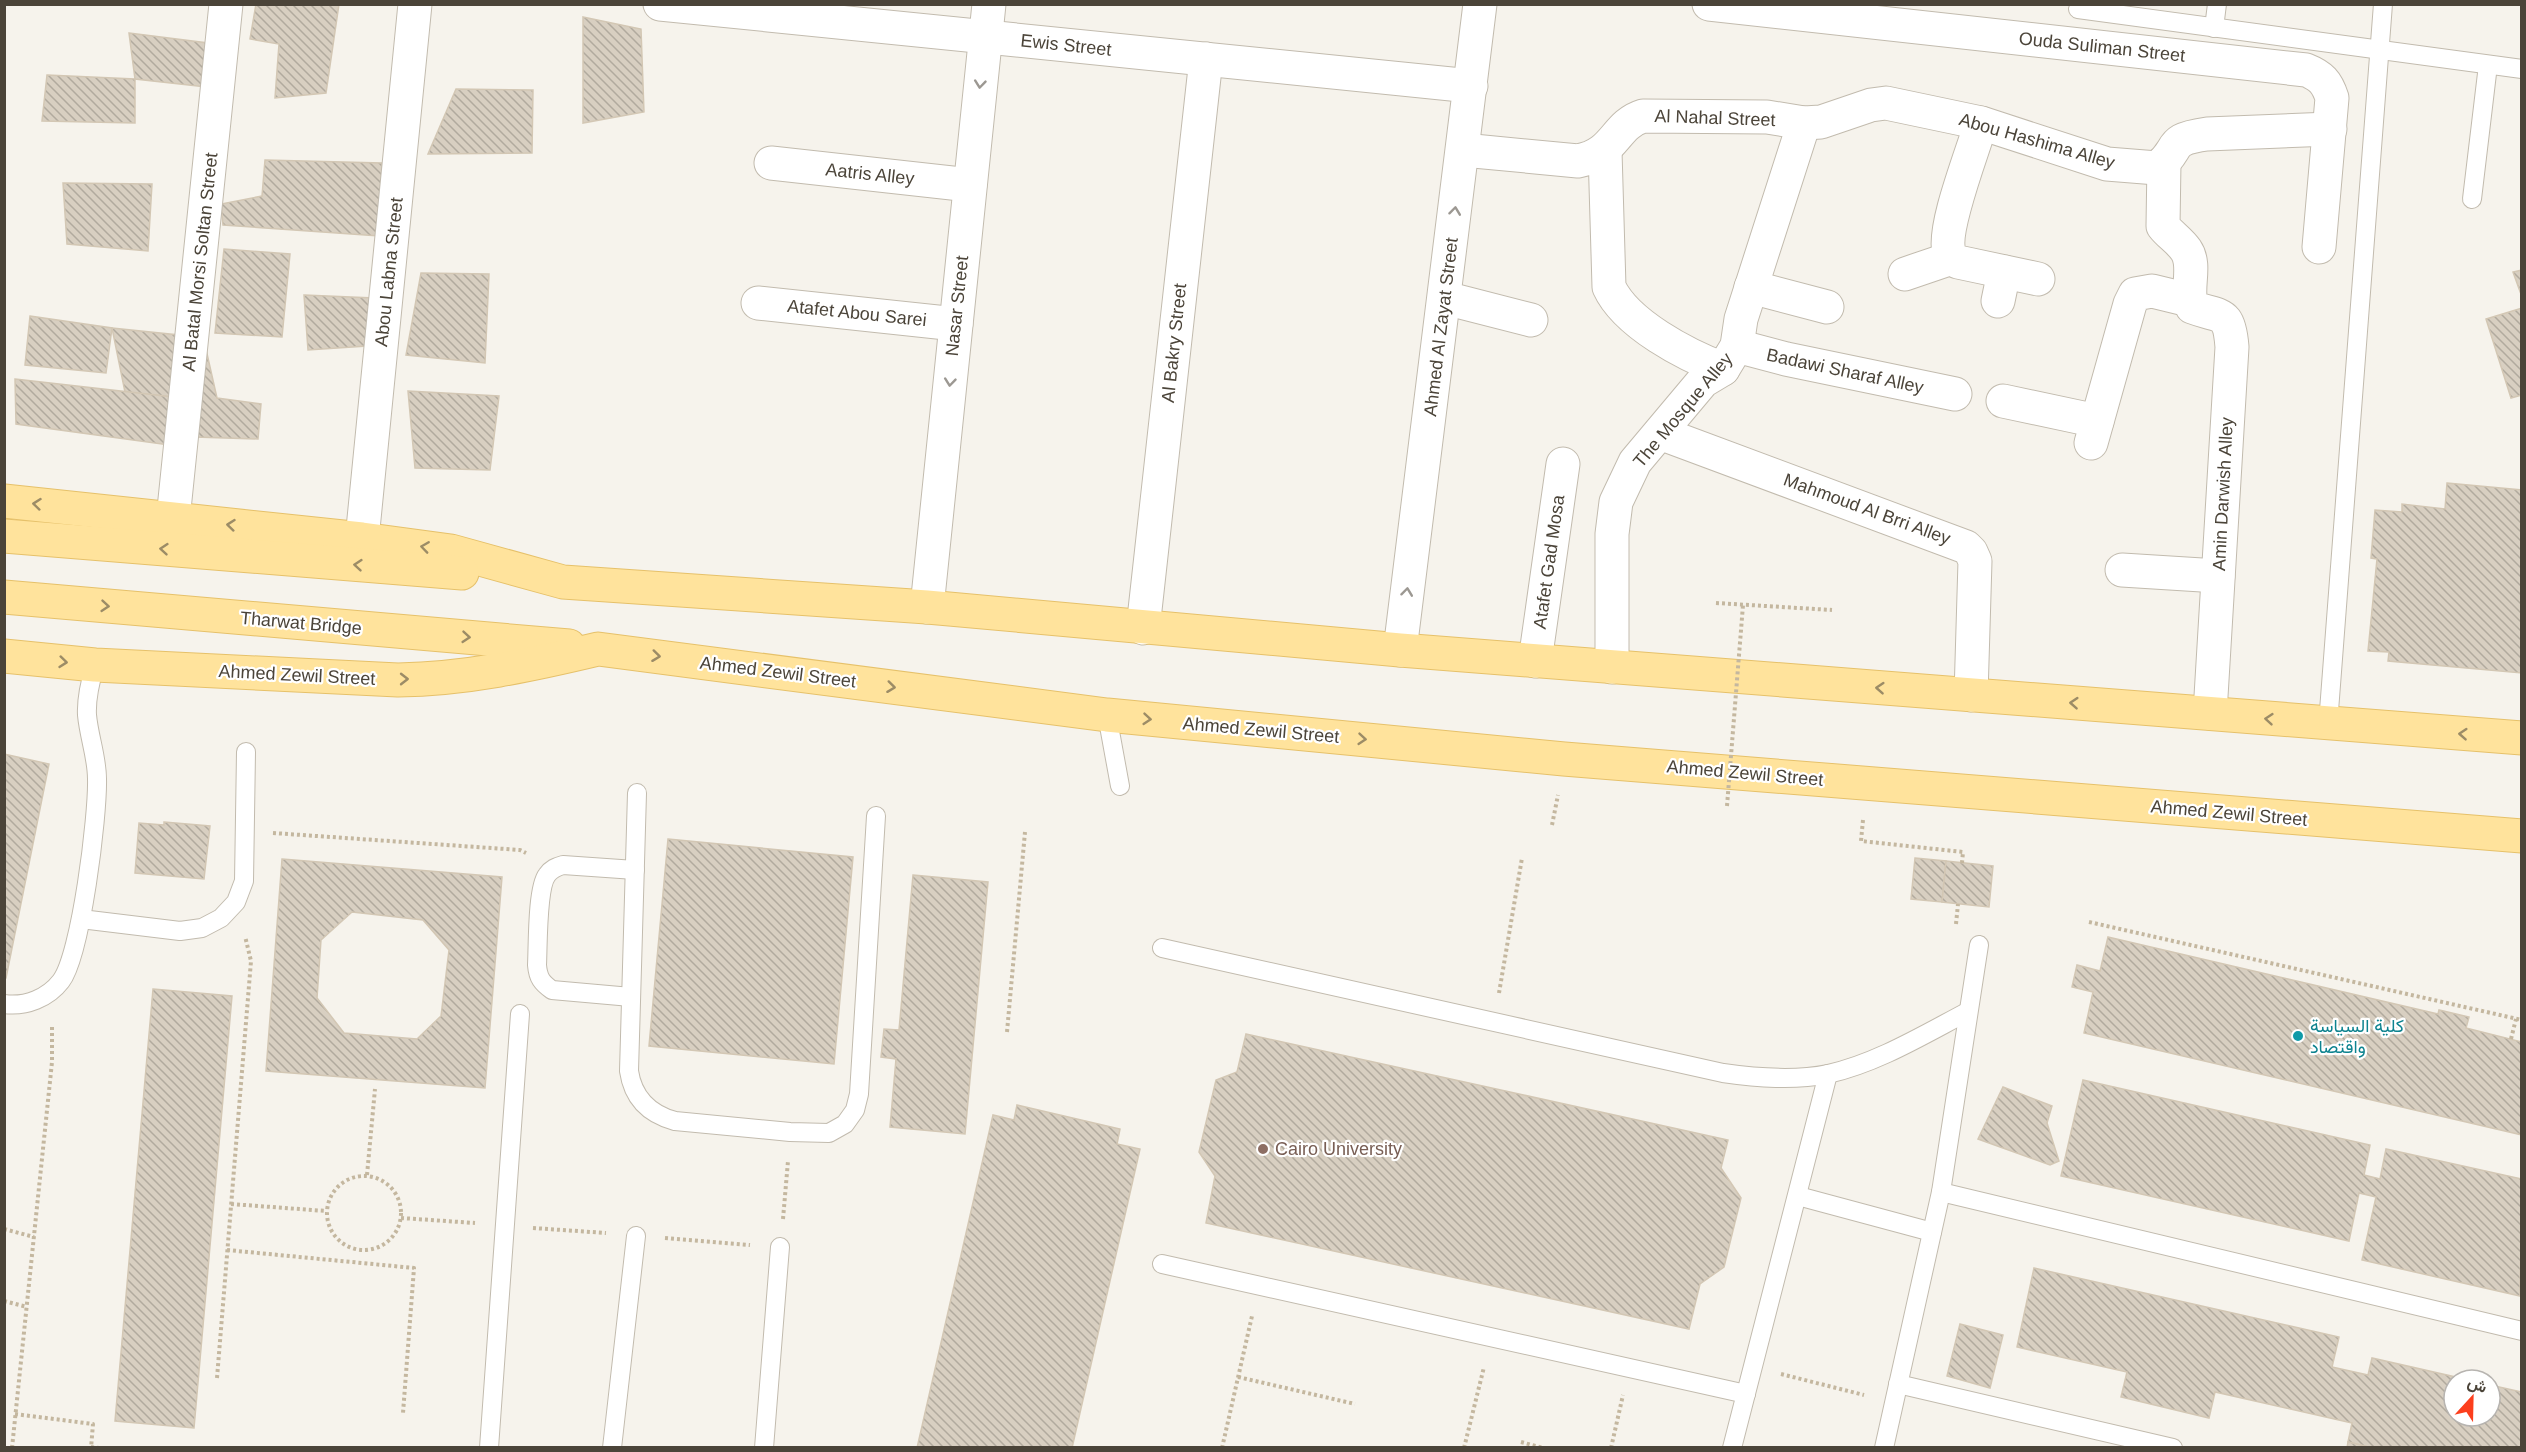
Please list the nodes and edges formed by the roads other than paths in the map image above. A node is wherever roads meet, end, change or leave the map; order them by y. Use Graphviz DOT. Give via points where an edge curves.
graph roads {
  1 [pos="226,4"];
  2 [pos="415,4"];
  3 [pos="660,4"];
  4 [pos="989,4"];
  5 [pos="1480,4"];
  6 [pos="1709,4"];
  7 [pos="2217,4"];
  8 [pos="2383,4"];
  9 [pos="2078,9"];
  10 [pos="794,12"];
  11 [pos="2214,27"];
  12 [pos="985,37"];
  13 [pos="2379,50"];
  14 [pos="1206,59"];
  15 [pos="2488,65"];
  16 [pos="2522,69"];
  17 [pos="1471,86"];
  18 [pos="1804,123"];
  19 [pos="1981,123"];
  20 [pos="2330,129"];
  21 [pos="1463,150"];
  22 [pos="1605,151"];
  23 [pos="2164,162"];
  24 [pos="771,163"];
  25 [pos="970,185"];
  26 [pos="2472,199"];
  27 [pos="2319,247"];
  28 [pos="1952,258"];
  29 [pos="1905,274"];
  30 [pos="2038,279"];
  31 [pos="1752,287"];
  32 [pos="1445,298"];
  33 [pos="2189,300"];
  34 [pos="758,303"];
  35 [pos="1827,307"];
  36 [pos="1531,320"];
  37 [pos="956,324"];
  38 [pos="1730,357"];
  39 [pos="1954,394"];
  40 [pos="2003,401"];
  41 [pos="1660,433"];
  42 [pos="1563,464"];
  43 [pos="4,501"];
  44 [pos="173,519"];
  45 [pos="4,536"];
  46 [pos="362,539"];
  47 [pos="2122,570"];
  48 [pos="2218,576"];
  49 [pos="563,582"];
  50 [pos="4,597"];
  51 [pos="927,607"];
  52 [pos="1143,628"];
  53 [pos="598,649"];
  54 [pos="1400,650"];
  55 [pos="4,656"];
  56 [pos="1535,661"];
  57 [pos="95,665"];
  58 [pos="1612,667"];
  59 [pos="1971,695"];
  60 [pos="2210,714"];
  61 [pos="1107,715"];
  62 [pos="2328,724"];
  63 [pos="2522,738"];
  64 [pos="246,752"];
  65 [pos="1120,786"];
  66 [pos="637,793"];
  67 [pos="876,816"];
  68 [pos="2522,836"];
  69 [pos="635,870"];
  70 [pos="81,920"];
  71 [pos="1979,945"];
  72 [pos="1162,948"];
  73 [pos="631,997"];
  74 [pos="4,1004"];
  75 [pos="1967,1012"];
  76 [pos="520,1014"];
  77 [pos="1828,1074"];
  78 [pos="1941,1192"];
  79 [pos="1798,1196"];
  80 [pos="1932,1232"];
  81 [pos="636,1236"];
  82 [pos="780,1247"];
  83 [pos="1162,1264"];
  84 [pos="2522,1331"];
  85 [pos="1898,1384"];
  86 [pos="1746,1394"];
  87 [pos="489,1448"];
  88 [pos="612,1448"];
  89 [pos="764,1448"];
  90 [pos="1732,1448"];
  91 [pos="1884,1448"];
  92 [pos="2173,1448"];
  1 -- 44 [label="street, Al Batal Morsi Soltan Street"];
  2 -- 46 [label="street, Abou Labna Street"];
  3 -- 10 [label="street, Ewis Street"];
  4 -- 12 [label="street, Nasar Street"];
  5 -- 17 [label="street, Ahmed Al Zayat Street"];
  6 -- 20 [label="street, Ouda Suliman Street" via="2306,70 2328,84 2332,98"];
  7 -- 11 [label="lane"];
  8 -- 13 [label="lane"];
  9 -- 11 [label="lane"];
  10 -- 12 [label="street, Ewis Street"];
  11 -- 13 [label="lane"];
  12 -- 14 [label="street, Ewis Street"];
  12 -- 25 [label="street, Nasar Street, one-way"];
  13 -- 15 [label="lane"];
  13 -- 62 [label="lane"];
  14 -- 17 [label="street, Ewis Street"];
  14 -- 52 [label="street, Al Bakry Street"];
  15 -- 16 [label="lane"];
  15 -- 26 [label="lane"];
  17 -- 21 [label="street, Ahmed Al Zayat Street"];
  18 -- 19 [label="street, Abou Hashima Alley" via="1821,122 1886,103"];
  18 -- 22 [label="street, Al Nahal Street" via="1767,117 1643,116 1634,119"];
  18 -- 31 [label="street, The Mosque Alley"];
  19 -- 23 [label="street, Abou Hashima Alley" via="2106,164 2157,168"];
  19 -- 28 [label="street" via="1949,227 1948,251"];
  20 -- 23 [label="street" via="2188,136 2179,140"];
  20 -- 27 [label="street, Ouda Suliman Street"];
  21 -- 22 [label="street, Al Nahal Street" via="1578,161"];
  32 -- 21 [label="street, Ahmed Al Zayat Street, one-way"];
  22 -- 38 [label="street, Badawi Sharaf Alley" via="1609,287 1614,299 1670,345 1693,357"];
  23 -- 33 [label="street" via="2163,226 2186,250 2190,261"];
  24 -- 25 [label="street, Aatris Alley"];
  25 -- 37 [label="street, Nasar Street"];
  28 -- 29 [label="street"];
  28 -- 30 [label="street" via="2001,287"];
  31 -- 35 [label="street"];
  31 -- 38 [label="street, The Mosque Alley"];
  32 -- 36 [label="street"];
  54 -- 32 [label="street, Ahmed Al Zayat Street, one-way"];
  33 -- 40 [label="street, Amin Darwish Alley" via="2152,291 2135,294 2094,432"];
  33 -- 48 [label="street, Amin Darwish Alley" via="2192,307 2214,313 2231,327"];
  34 -- 37 [label="street, Atafet Abou Sarei"];
  37 -- 51 [label="street, Nasar Street, one-way"];
  38 -- 39 [label="street, Badawi Sharaf Alley" via="1821,367"];
  38 -- 41 [label="street, The Mosque Alley" via="1703,381"];
  41 -- 58 [label="street, The Mosque Alley" via="1635,462 1616,501 1612,534"];
  41 -- 59 [label="street, Mahmoud Al Brri Alley" via="1966,547 1975,561"];
  42 -- 56 [label="street, Atafet Gad Mosa"];
  44 -- 43 [label="main road, one-way"];
  46 -- 44 [label="main road, one-way"];
  49 -- 45 [label="main road, one-way"];
  49 -- 46 [label="main road, one-way" via="451,551"];
  47 -- 48 [label="street"];
  48 -- 60 [label="street, Amin Darwish Alley"];
  49 -- 51 [label="main road"];
  50 -- 53 [label="main road, Tharwat Bridge, one-way"];
  51 -- 52 [label="main road"];
  52 -- 54 [label="main road"];
  57 -- 53 [label="main road, Ahmed Zewil Street, one-way" via="438,679 526,666"];
  53 -- 61 [label="main road, Ahmed Zewil Street, one-way"];
  54 -- 56 [label="main road"];
  55 -- 57 [label="main road, Ahmed Zewil Street, one-way"];
  56 -- 58 [label="main road"];
  57 -- 70 [label="lane" via="87,716 97,796"];
  59 -- 58 [label="main road, one-way"];
  60 -- 59 [label="main road, one-way"];
  62 -- 60 [label="main road, one-way"];
  61 -- 65 [label="lane"];
  61 -- 68 [label="main road, Ahmed Zewil Street, one-way" via="1564,759"];
  63 -- 62 [label="main road, one-way"];
  64 -- 70 [label="lane" via="244,882 236,902 221,918 202,928 180,931"];
  66 -- 69 [label="lane"];
  67 -- 73 [label="lane" via="859,1094 855,1110 845,1124 830,1132 813,1134 661,1117 647,1108 631,1084"];
  69 -- 73 [label="lane"];
  69 -- 73 [label="lane" via="572,866 554,868 548,873 542,890 538,975 552,990"];
  70 -- 74 [label="lane" via="71,964 62,981 31,1002"];
  71 -- 75 [label="lane"];
  72 -- 77 [label="lane" via="1723,1073 1758,1078"];
  75 -- 77 [label="lane" via="1887,1053"];
  75 -- 78 [label="lane"];
  76 -- 87 [label="lane"];
  77 -- 79 [label="lane"];
  78 -- 80 [label="lane"];
  78 -- 84 [label="lane"];
  79 -- 80 [label="lane"];
  79 -- 86 [label="lane"];
  80 -- 85 [label="lane"];
  81 -- 88 [label="lane"];
  82 -- 89 [label="lane"];
  83 -- 86 [label="lane"];
  85 -- 91 [label="lane"];
  85 -- 92 [label="lane"];
  86 -- 90 [label="lane"];
}
